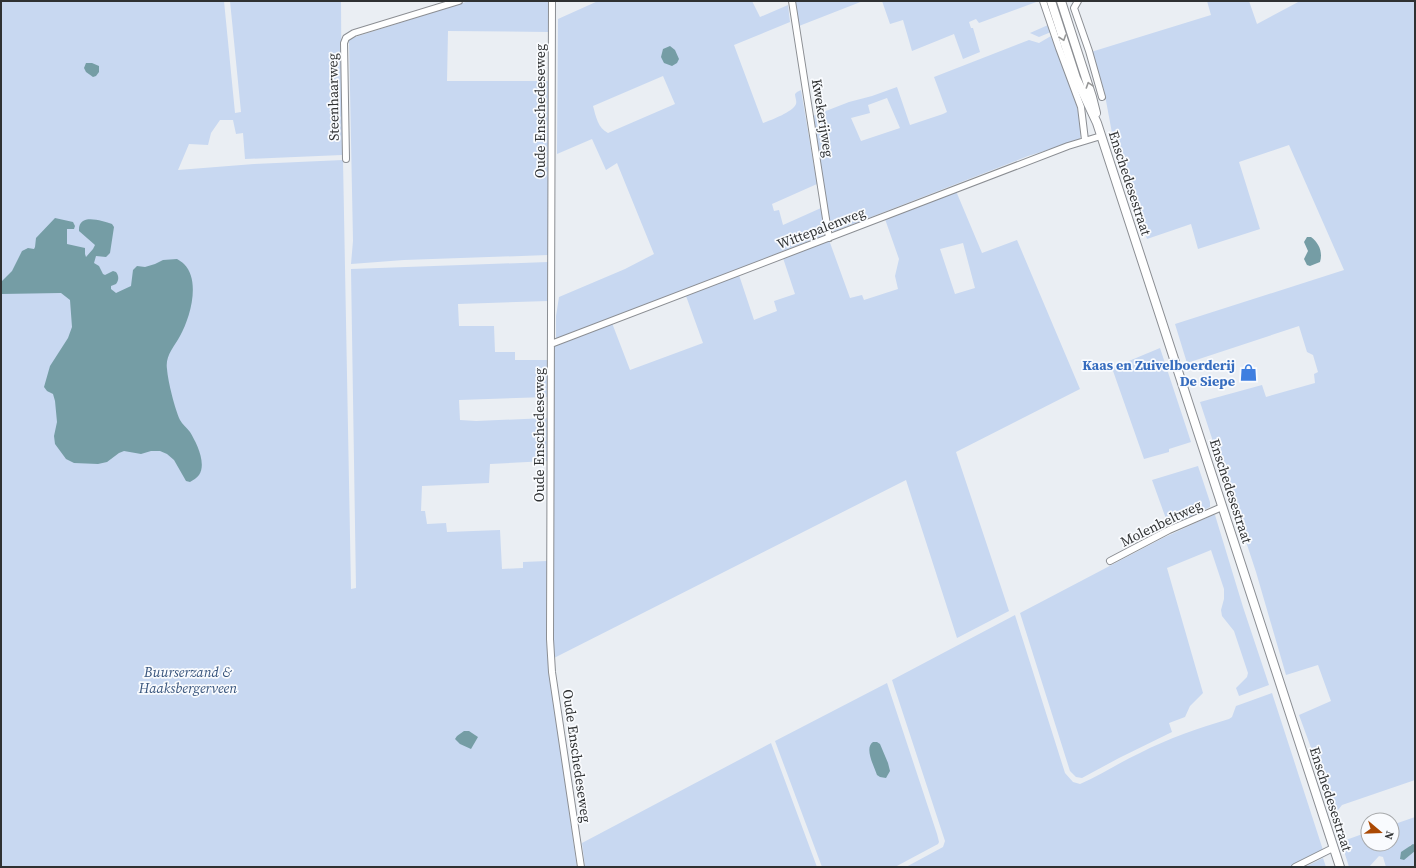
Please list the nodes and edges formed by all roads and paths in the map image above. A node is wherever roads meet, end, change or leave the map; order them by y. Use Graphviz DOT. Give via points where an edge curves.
graph roads {
  1 [pos="459,1"];
  2 [pos="552,1"];
  3 [pos="792,1"];
  4 [pos="1043,1"];
  5 [pos="1051,1"];
  6 [pos="1061,1"];
  7 [pos="1078,1"];
  8 [pos="1102,97"];
  9 [pos="1097,123"];
  10 [pos="1101,136"];
  11 [pos="1085,140"];
  12 [pos="346,159"];
  13 [pos="829,238"];
  14 [pos="551,344"];
  15 [pos="1222,507"];
  16 [pos="1110,561"];
  17 [pos="1333,848"];
  18 [pos="581,867"];
  19 [pos="1295,867"];
  20 [pos="1340,867"];
  1 -- 12 [label="street, Steenhaarweg" via="348,36 344,43"];
  2 -- 14 [label="street, Oude Enschedeseweg"];
  3 -- 13 [label="street, Kwekerijweg"];
  4 -- 11 [label="street" via="1081,107"];
  5 -- 9 [label="street, Enschedesestraat, one-way" via="1076,78"];
  9 -- 6 [label="street, Enschedesestraat, one-way" via="1092,97"];
  7 -- 8 [label="street" via="1074,8"];
  9 -- 10 [label="street, Enschedesestraat"];
  10 -- 11 [label="street, Wittepalenweg"];
  10 -- 15 [label="street, Enschedesestraat"];
  11 -- 13 [label="street, Wittepalenweg"];
  13 -- 14 [label="street, Wittepalenweg"];
  14 -- 18 [label="street, Oude Enschedeseweg" via="550,639 552,672"];
  15 -- 16 [label="street, Molenbeltweg" via="1169,530"];
  15 -- 17 [label="street, Enschedesestraat"];
  17 -- 19 [label="street"];
  17 -- 20 [label="street, Enschedesestraat"];
}
